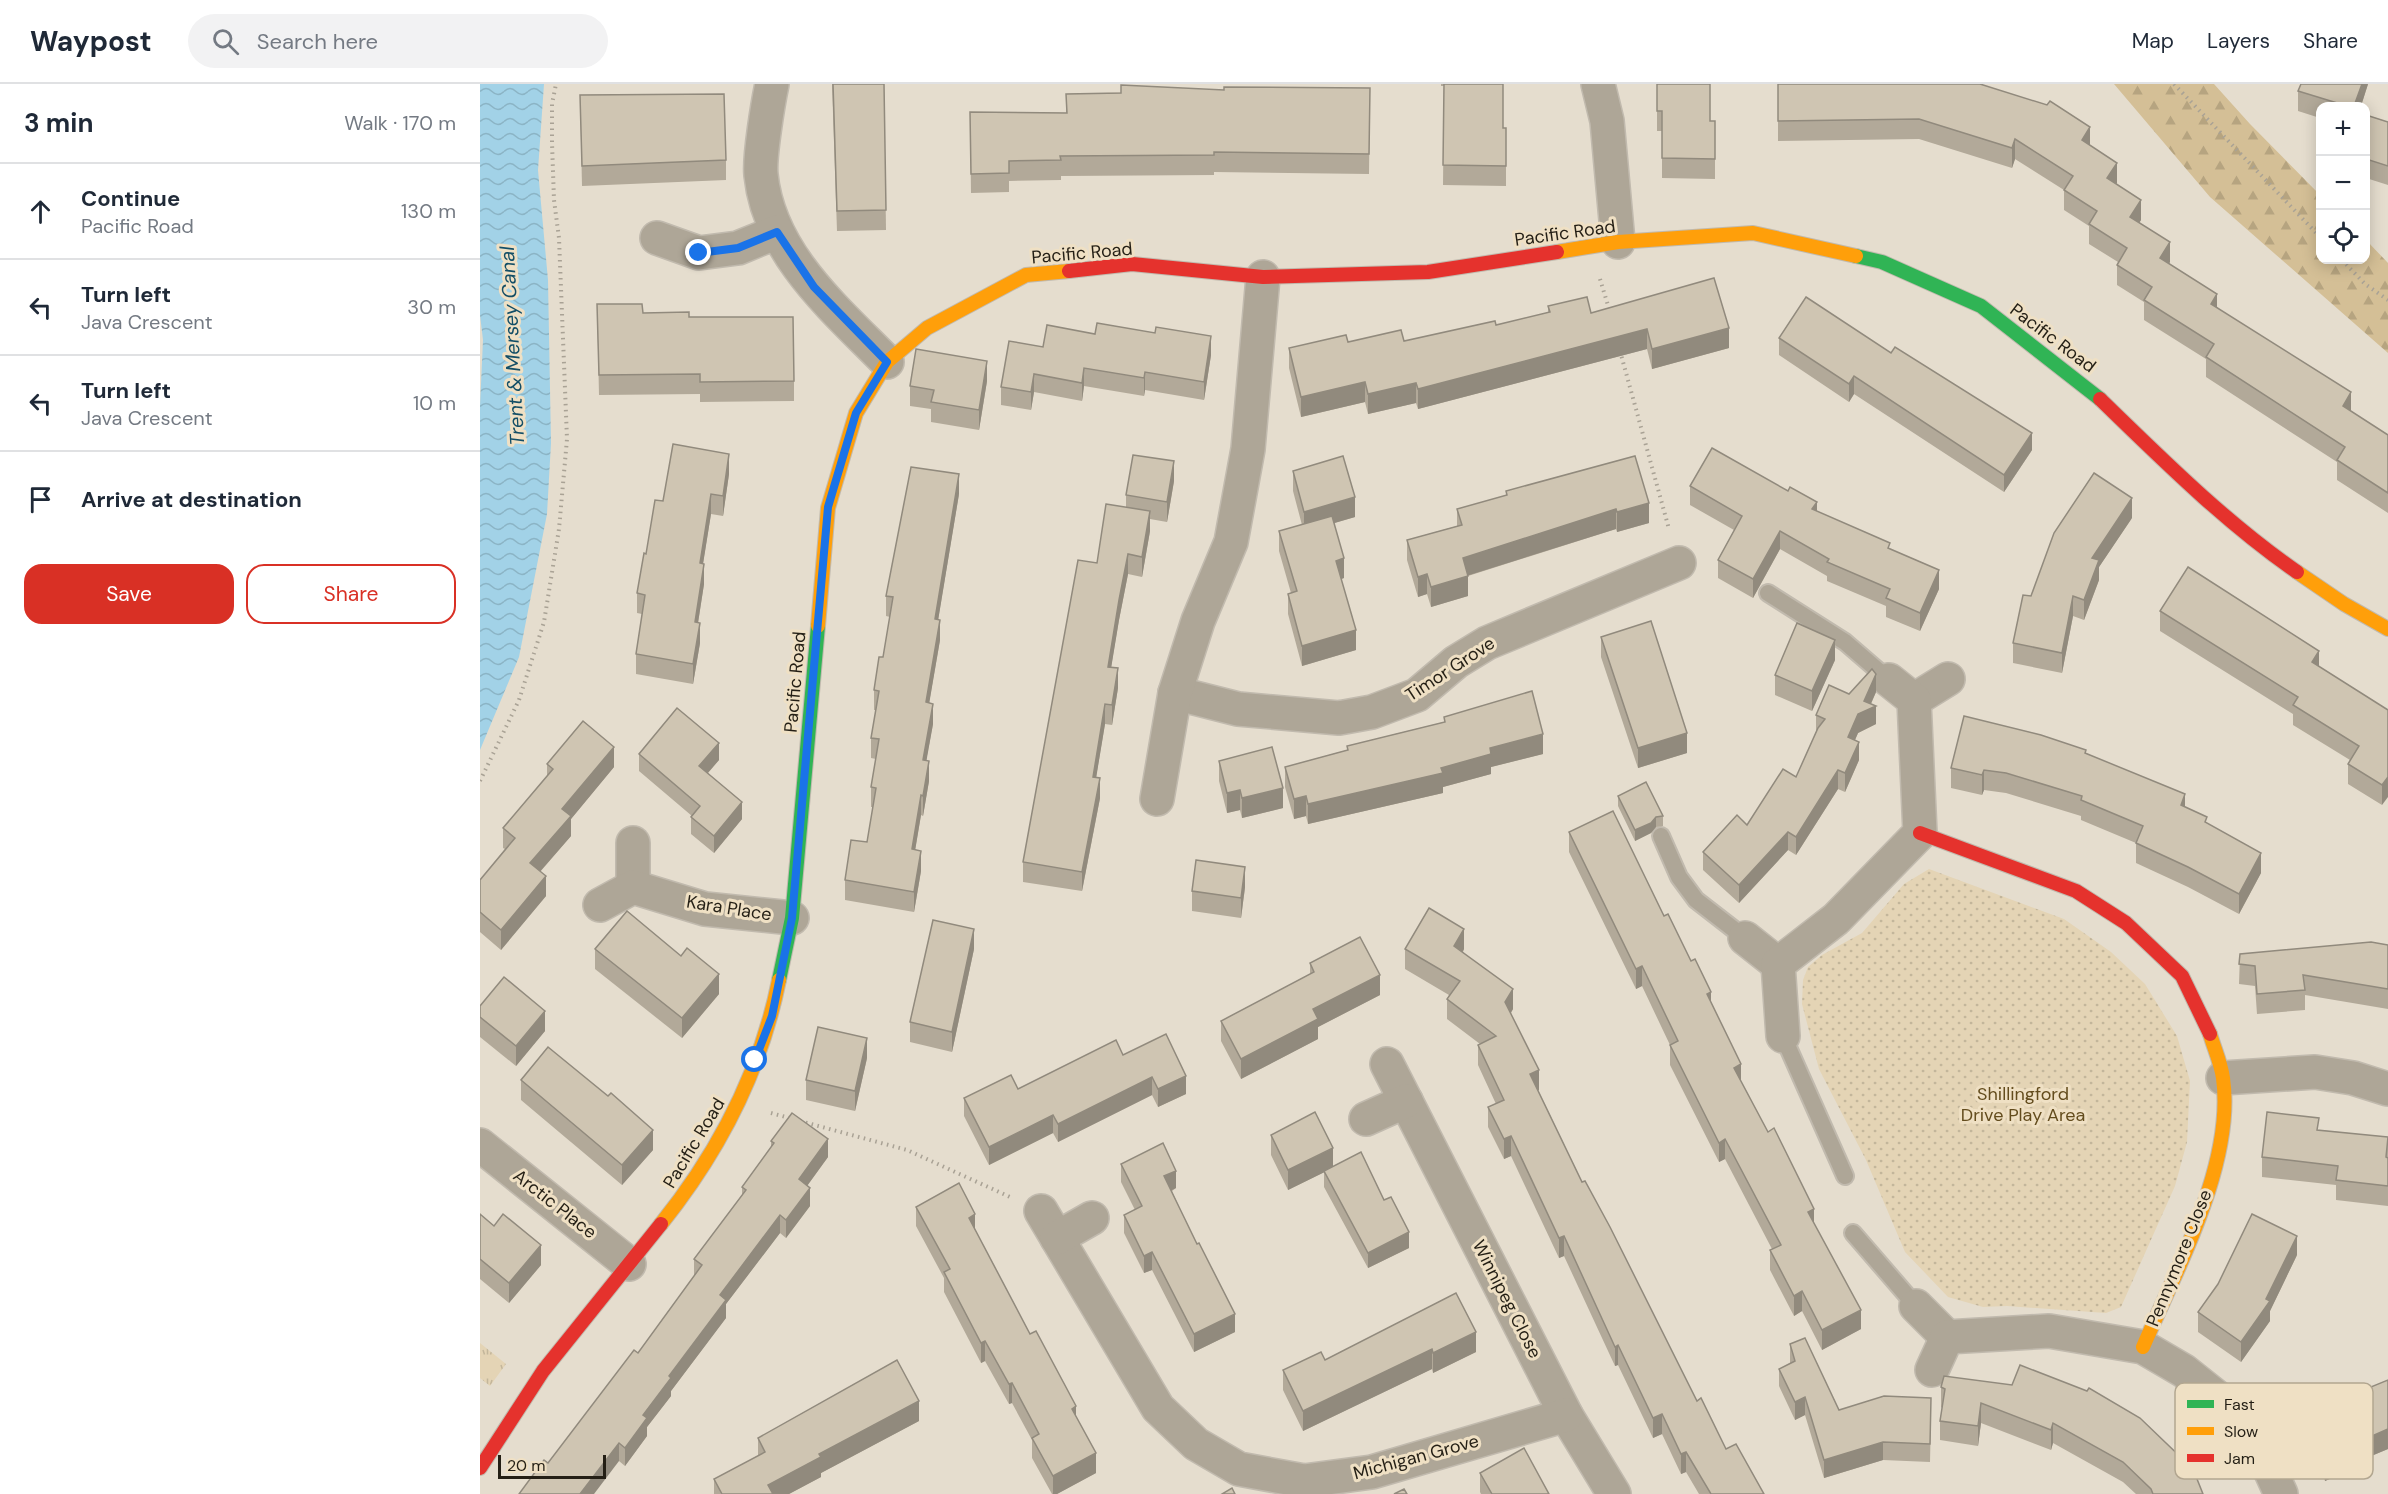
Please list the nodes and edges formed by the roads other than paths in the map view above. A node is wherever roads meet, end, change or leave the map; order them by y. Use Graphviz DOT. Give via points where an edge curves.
graph roads {
  1 [pos="772,84"];
  2 [pos="1598,84"];
  3 [pos="777,232"];
  4 [pos="657,238"];
  5 [pos="1605,244"];
  6 [pos="1263,277"];
  7 [pos="887,362"];
  8 [pos="1679,563"];
  9 [pos="1768,593"];
  10 [pos="2388,629"];
  11 [pos="1948,679"];
  12 [pos="1901,690"];
  13 [pos="1175,693"];
  14 [pos="1157,798"];
  15 [pos="1920,833"];
  16 [pos="1661,836"];
  17 [pos="633,843"];
  18 [pos="633,886"];
  19 [pos="600,905"];
  20 [pos="792,918"];
  21 [pos="1745,938"];
  22 [pos="1778,964"];
  23 [pos="1783,1036"];
  24 [pos="1387,1064"];
  25 [pos="2223,1078"];
  26 [pos="2388,1089"];
  27 [pos="1406,1101"];
  28 [pos="1366,1119"];
  29 [pos="480,1145"];
  30 [pos="1845,1176"];
  31 [pos="1092,1218"];
  32 [pos="1853,1233"];
  33 [pos="629,1264"];
  34 [pos="1916,1306"];
  35 [pos="1947,1337"];
  36 [pos="2143,1347"];
  37 [pos="1932,1370"];
  38 [pos="2199,1383"];
  39 [pos="1566,1415"];
  40 [pos="480,1468"];
  41 [pos="2274,1479"];
  42 [pos="1614,1494"];
  43 [pos="2281,1494"];
  1 -- 3 [label="street" via="761,174"];
  2 -- 5 [label="street" via="1607,122"];
  3 -- 4 [label="street" via="738,248 699,253"];
  3 -- 7 [label="street" via="814,287"];
  5 -- 6 [label="street, Pacific Road" via="1428,272"];
  5 -- 10 [label="street, Pacific Road" via="1753,233 1882,262 1981,306 2090,388 2187,484 2264,549"];
  6 -- 7 [label="street, Pacific Road" via="1132,264 1026,275 927,328"];
  6 -- 13 [label="street" via="1248,449 1231,542 1198,621"];
  7 -- 20 [label="street, Pacific Road" via="856,413 828,507"];
  8 -- 13 [label="street, Timor Grove" via="1487,643 1456,662 1417,696 1372,712 1339,718 1238,709"];
  9 -- 12 [label="lane" via="1845,642"];
  11 -- 12 [label="street"];
  12 -- 15 [label="street"];
  13 -- 14 [label="street"];
  15 -- 22 [label="street" via="1836,919"];
  15 -- 25 [label="street, Pennymore Close" via="2076,891 2126,923 2182,976 2208,1026"];
  16 -- 21 [label="lane" via="1679,877 1696,900"];
  17 -- 18 [label="street"];
  18 -- 19 [label="street"];
  18 -- 20 [label="street, Kara Place" via="705,909"];
  20 -- 33 [label="street, Pacific Road" via="772,1016 739,1104 689,1189"];
  21 -- 22 [label="street"];
  22 -- 23 [label="street"];
  23 -- 30 [label="lane"];
  24 -- 27 [label="street, Winnipeg Close"];
  25 -- 26 [label="street" via="2314,1072 2354,1078"];
  25 -- 36 [label="street, Pennymore Close" via="2222,1137 2203,1208"];
  27 -- 28 [label="street"];
  27 -- 39 [label="street, Winnipeg Close"];
  29 -- 33 [label="street, Arctic Place"];
  31 -- 39 [label="street, Michigan Grove" via="1049,1225 1158,1408 1196,1444 1239,1469 1304,1481 1372,1472"];
  32 -- 34 [label="lane"];
  33 -- 40 [label="street, Pacific Road" via="543,1371"];
  34 -- 35 [label="street"];
  35 -- 36 [label="street" via="2049,1331"];
  35 -- 37 [label="street"];
  36 -- 38 [label="street"];
  39 -- 42 [label="street, Winnipeg Close"];
  41 -- 43 [label="street"];
}
